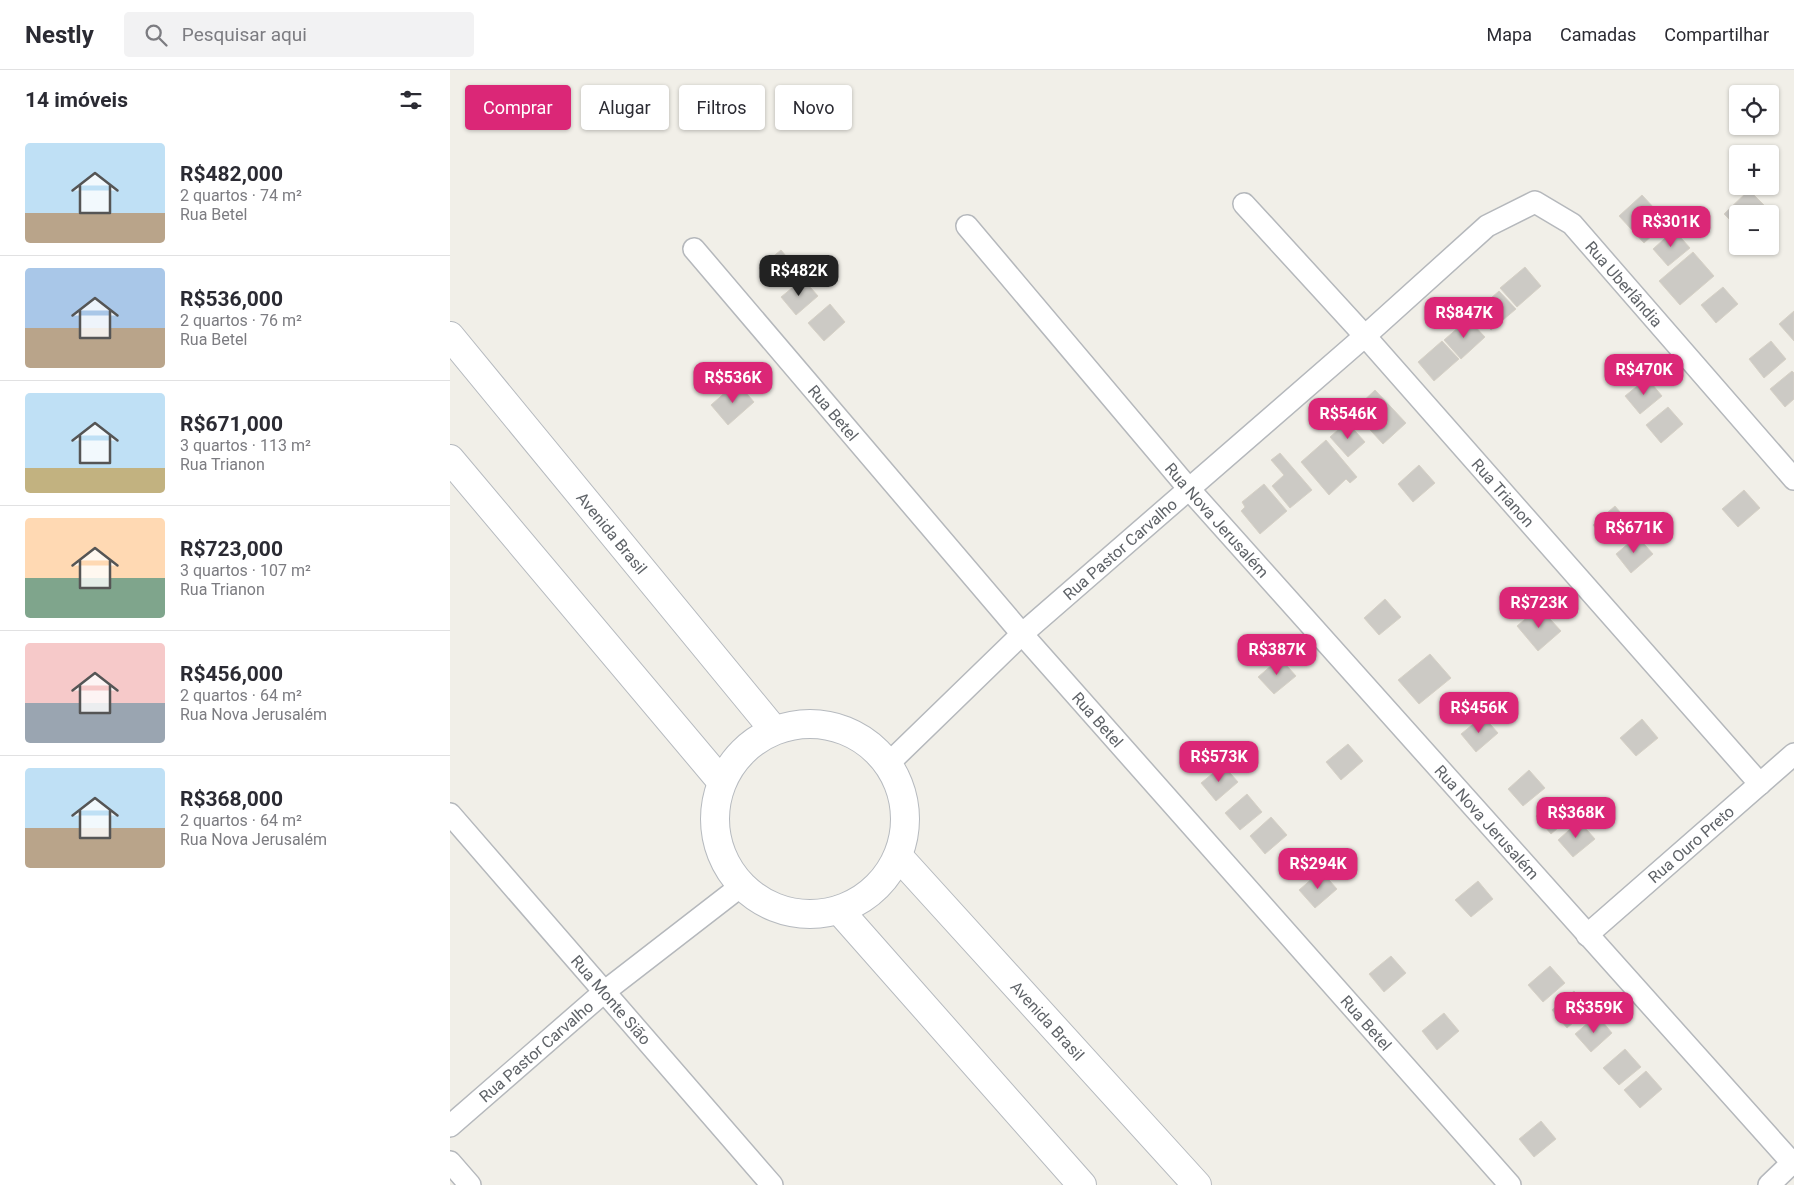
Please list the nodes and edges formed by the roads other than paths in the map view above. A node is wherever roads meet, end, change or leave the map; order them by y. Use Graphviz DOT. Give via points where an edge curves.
graph roads {
  1 [pos="1244,204"];
  2 [pos="1572,224"];
  3 [pos="967,226"];
  4 [pos="694,249"];
  5 [pos="450,336"];
  6 [pos="1365,336"];
  7 [pos="450,459"];
  8 [pos="1794,479"];
  9 [pos="1189,489"];
  10 [pos="1022,634"];
  11 [pos="774,730"];
  12 [pos="1794,754"];
  13 [pos="889,763"];
  14 [pos="721,782"];
  15 [pos="1760,784"];
  16 [pos="450,814"];
  17 [pos="899,857"];
  18 [pos="741,886"];
  19 [pos="839,910"];
  20 [pos="1587,935"];
  21 [pos="604,992"];
  22 [pos="450,1126"];
  23 [pos="450,1162"];
  24 [pos="1793,1164"];
  25 [pos="470,1185"];
  26 [pos="772,1185"];
  27 [pos="1082,1185"];
  28 [pos="1197,1185"];
  29 [pos="1510,1185"];
  30 [pos="1768,1185"];
  1 -- 6 [label="street, Rua Trianon"];
  2 -- 6 [label="street, Rua Pastor Carvalho" via="1534,202 1487,226"];
  2 -- 8 [label="street, Rua Uberlândia"];
  3 -- 9 [label="street, Rua Nova Jerusalém"];
  4 -- 10 [label="street, Rua Betel"];
  5 -- 11 [label="main road, Avenida Brasil"];
  6 -- 9 [label="street, Rua Pastor Carvalho"];
  6 -- 15 [label="street, Rua Trianon"];
  7 -- 14 [label="main road"];
  9 -- 10 [label="street, Rua Pastor Carvalho"];
  9 -- 20 [label="street, Rua Nova Jerusalém"];
  10 -- 13 [label="street, Rua Pastor Carvalho"];
  10 -- 29 [label="street, Rua Betel"];
  11 -- 13 [label="main road" via="803,723 832,726 860,737"];
  11 -- 14 [label="main road" via="752,742 734,760"];
  12 -- 15 [label="street, Rua Ouro Preto"];
  13 -- 17 [label="main road" via="905,804 905,831"];
  14 -- 18 [label="main road" via="714,808 715,836 724,863"];
  15 -- 20 [label="street, Rua Ouro Preto"];
  16 -- 21 [label="street, Rua Monte Sião"];
  17 -- 19 [label="main road" via="884,880 864,898"];
  17 -- 28 [label="main road, Avenida Brasil"];
  18 -- 19 [label="main road" via="762,902 787,912 813,914"];
  18 -- 21 [label="street, Rua Pastor Carvalho"];
  19 -- 27 [label="main road"];
  20 -- 24 [label="street, Rua Nova Jerusalém"];
  21 -- 22 [label="street, Rua Pastor Carvalho"];
  21 -- 26 [label="street, Rua Monte Sião"];
  23 -- 25 [label="street"];
  24 -- 30 [label="street"];
}
